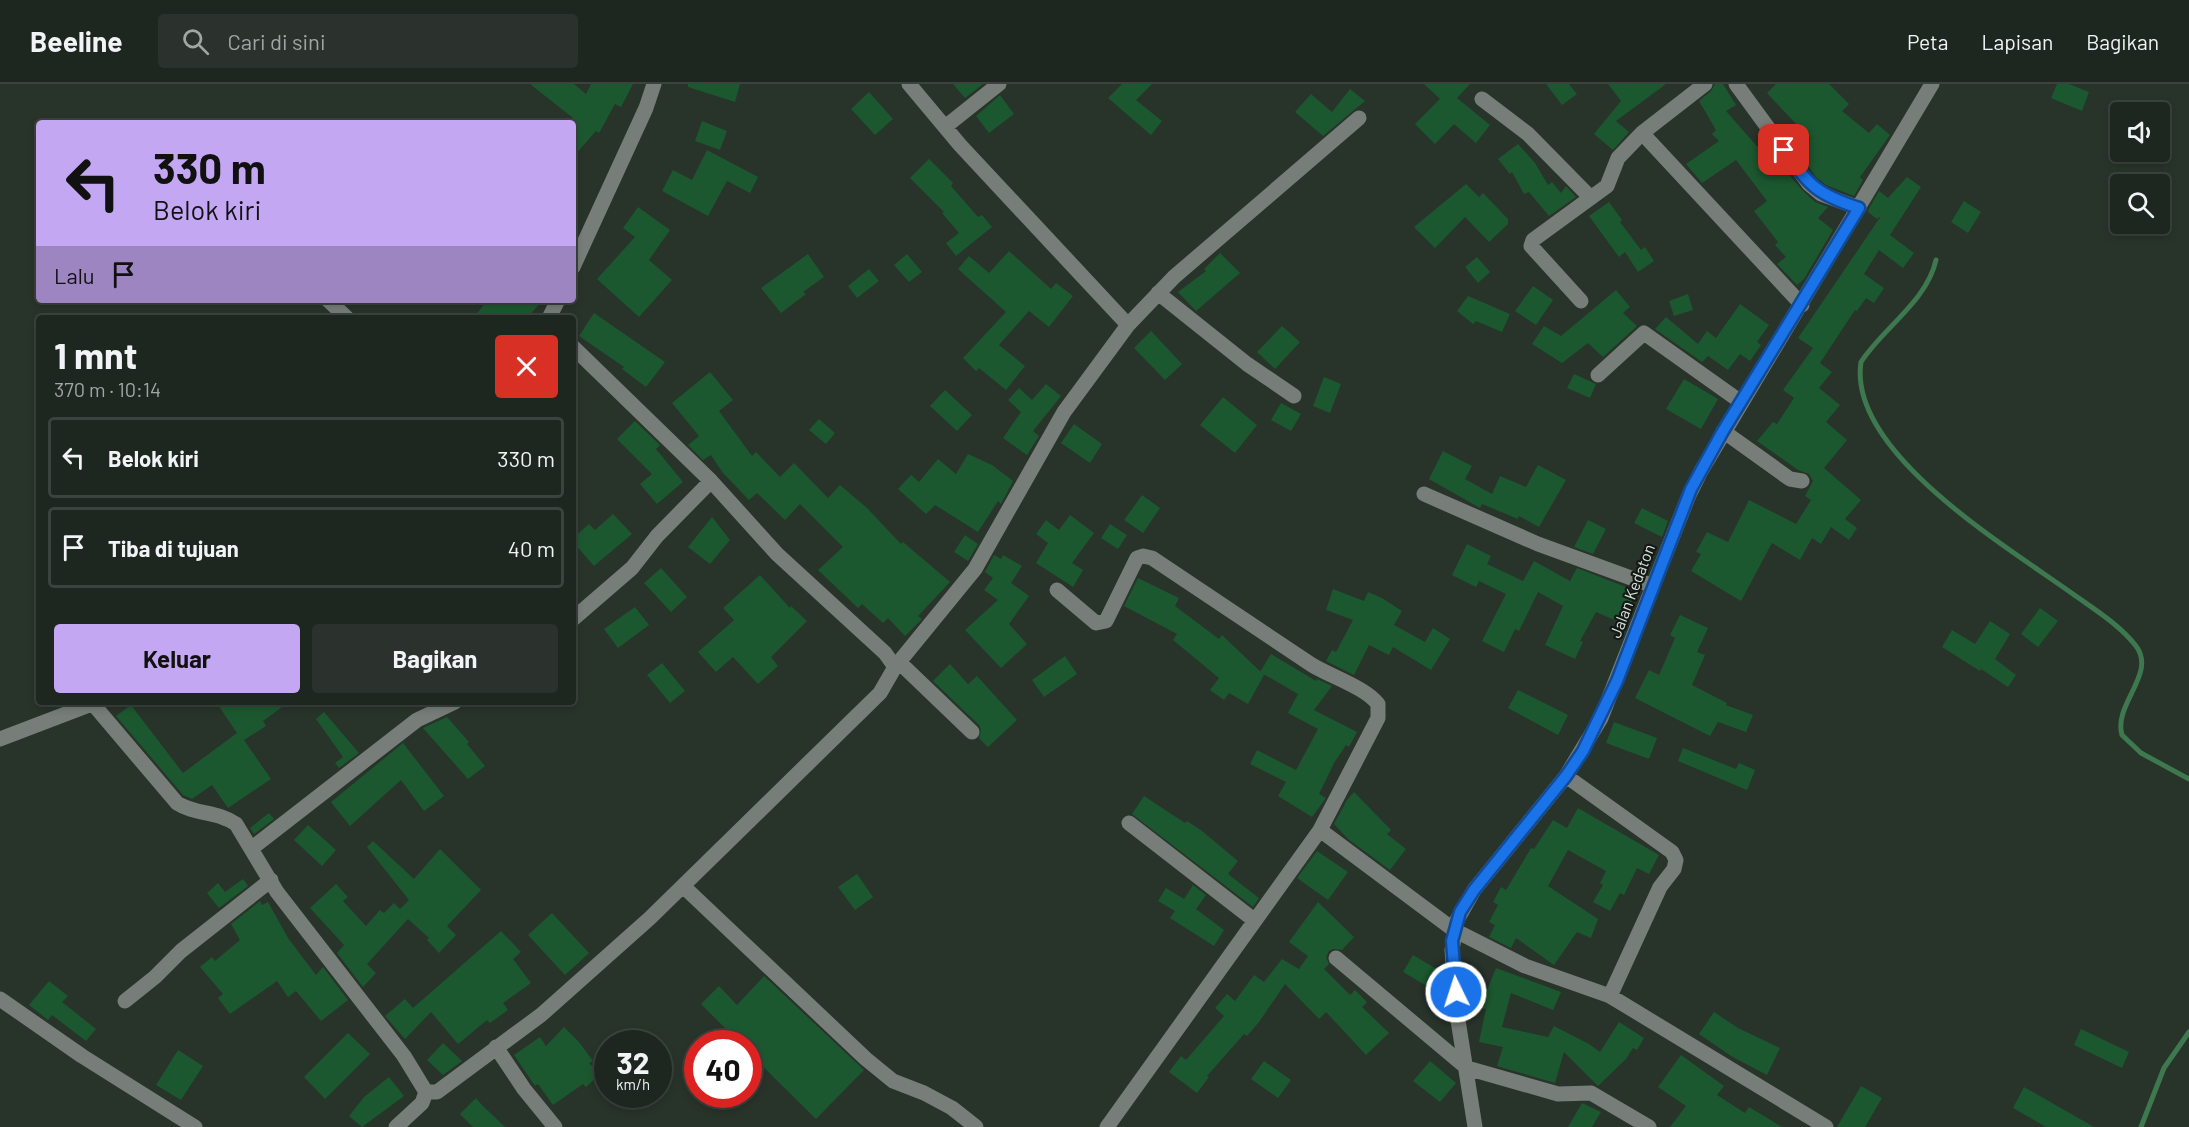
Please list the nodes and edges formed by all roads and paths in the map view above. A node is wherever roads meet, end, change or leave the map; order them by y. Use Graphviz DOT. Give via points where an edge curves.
graph roads {
  1 [pos="654,84"];
  2 [pos="909,84"];
  3 [pos="999,84"];
  4 [pos="1705,84"];
  5 [pos="1736,84"];
  6 [pos="1932,84"];
  7 [pos="1482,99"];
  8 [pos="1359,118"];
  9 [pos="945,127"];
  10 [pos="1642,133"];
  11 [pos="1592,198"];
  12 [pos="1859,208"];
  13 [pos="576,260"];
  14 [pos="1158,293"];
  15 [pos="1581,301"];
  16 [pos="331,303"];
  17 [pos="1802,305"];
  18 [pos="344,315"];
  19 [pos="1128,325"];
  20 [pos="576,350"];
  21 [pos="1598,375"];
  22 [pos="1294,396"];
  23 [pos="1741,402"];
  24 [pos="1723,431"];
  25 [pos="711,481"];
  26 [pos="1803,481"];
  27 [pos="1424,494"];
  28 [pos="1653,585"];
  29 [pos="1057,590"];
  30 [pos="576,616"];
  31 [pos="897,664"];
  32 [pos="90,705"];
  33 [pos="97,705"];
  34 [pos="449,705"];
  35 [pos="972,732"];
  36 [pos="0,739"];
  37 [pos="1566,776"];
  38 [pos="1129,823"];
  39 [pos="1320,830"];
  40 [pos="252,848"];
  41 [pos="271,880"];
  42 [pos="683,886"];
  43 [pos="1254,920"];
  44 [pos="1454,930"];
  45 [pos="1336,958"];
  46 [pos="1610,996"];
  47 [pos="0,999"];
  48 [pos="125,1001"];
  49 [pos="496,1047"];
  50 [pos="1467,1068"];
  51 [pos="426,1092"];
  52 [pos="195,1127"];
  53 [pos="396,1127"];
  54 [pos="555,1127"];
  55 [pos="976,1127"];
  56 [pos="1107,1127"];
  57 [pos="1475,1127"];
  58 [pos="1649,1127"];
  59 [pos="1826,1127"];
  1 -- 13 [label="street"];
  2 -- 9 [label="street"];
  3 -- 9 [label="street"];
  4 -- 10 [label="street"];
  5 -- 12 [label="street" via="1809,184 1821,194"];
  6 -- 12 [label="street, Jalan Kedaton"];
  7 -- 11 [label="street" via="1528,134"];
  8 -- 14 [label="street"];
  9 -- 19 [label="street"];
  10 -- 11 [label="street" via="1618,158 1608,186"];
  10 -- 17 [label="street"];
  11 -- 15 [label="street" via="1531,244"];
  12 -- 17 [label="street, Jalan Kedaton"];
  14 -- 19 [label="street"];
  14 -- 22 [label="street"];
  16 -- 18 [label="street"];
  17 -- 23 [label="street, Jalan Kedaton"];
  19 -- 31 [label="street" via="1064,412 975,569"];
  20 -- 25 [label="street"];
  21 -- 23 [label="street" via="1644,333"];
  23 -- 24 [label="street, Jalan Kedaton"];
  24 -- 26 [label="street" via="1790,479"];
  24 -- 28 [label="street, Jalan Kedaton" via="1691,489"];
  25 -- 30 [label="street" via="657,536 632,568"];
  25 -- 31 [label="street" via="777,554"];
  27 -- 28 [label="street" via="1538,544"];
  28 -- 37 [label="street, Jalan Kedaton" via="1601,718"];
  29 -- 39 [label="street" via="1096,624 1101,624 1137,558 1152,558 1336,680 1371,694 1378,704 1378,718"];
  31 -- 35 [label="street"];
  31 -- 42 [label="street" via="880,693"];
  32 -- 36 [label="street"];
  33 -- 40 [label="street" via="177,803 228,818"];
  34 -- 40 [label="street" via="417,720"];
  37 -- 44 [label="street, Jalan Kedaton" via="1474,890"];
  37 -- 46 [label="street" via="1672,852 1676,860"];
  38 -- 43 [label="street"];
  39 -- 43 [label="street"];
  39 -- 44 [label="street"];
  40 -- 41 [label="street"];
  41 -- 48 [label="street"];
  41 -- 51 [label="street" via="404,1056"];
  42 -- 49 [label="street" via="541,1015"];
  42 -- 55 [label="street" via="866,1059 893,1081 924,1093"];
  43 -- 56 [label="street"];
  44 -- 46 [label="street" via="1525,966"];
  44 -- 50 [label="street, Jalan Kedaton" via="1457,1014"];
  45 -- 50 [label="street"];
  46 -- 59 [label="street"];
  47 -- 52 [label="street"];
  49 -- 51 [label="street" via="437,1092"];
  49 -- 54 [label="street"];
  50 -- 57 [label="street, Jalan Kedaton"];
  50 -- 58 [label="street" via="1558,1094 1591,1093"];
  51 -- 53 [label="street" via="422,1103"];
}
